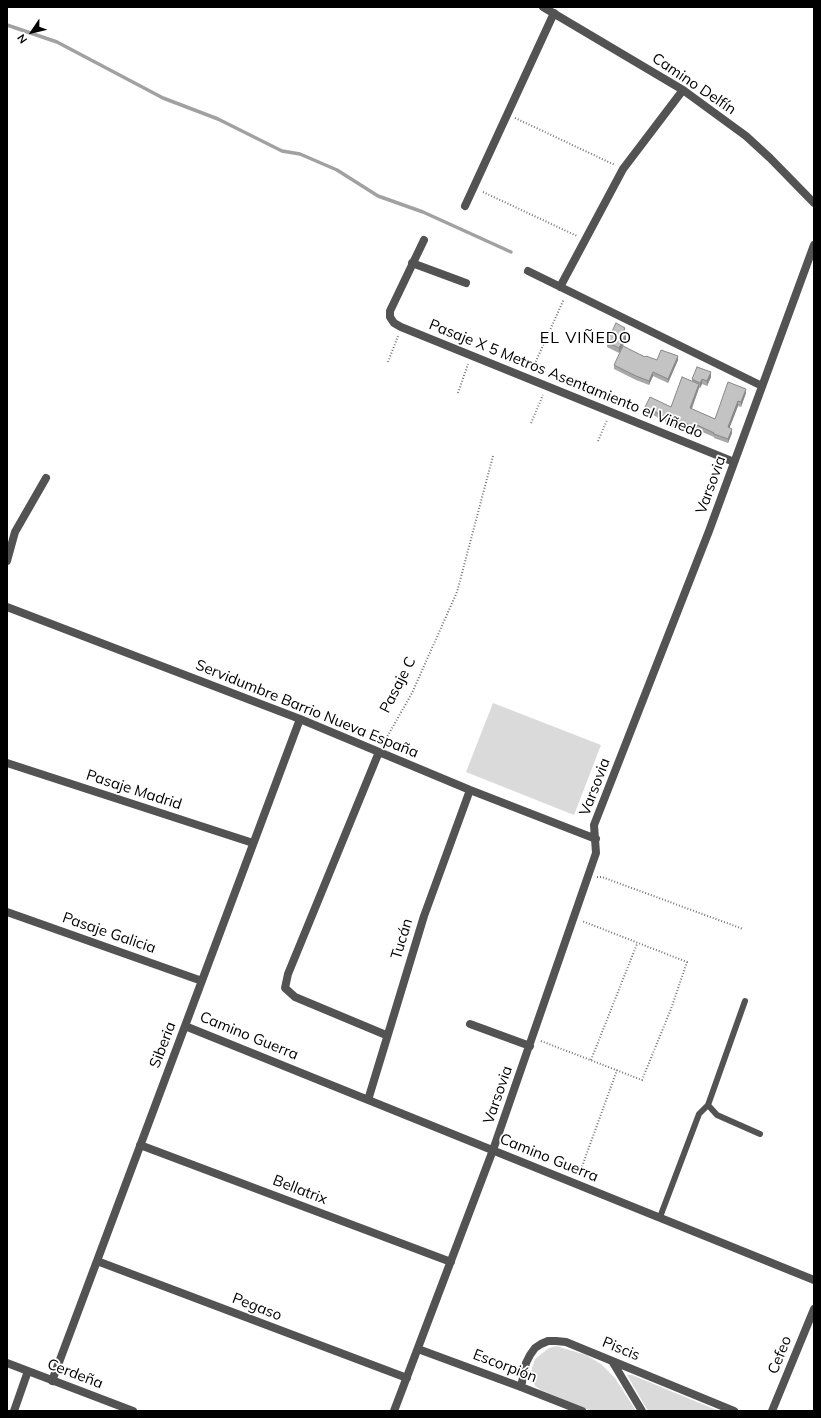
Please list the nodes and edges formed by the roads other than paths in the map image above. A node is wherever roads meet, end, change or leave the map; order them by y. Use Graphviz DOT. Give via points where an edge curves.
graph roads {
  1 [pos="543,7"];
  2 [pos="554,13"];
  3 [pos="683,90"];
  4 [pos="814,203"];
  5 [pos="465,206"];
  6 [pos="424,240"];
  7 [pos="814,245"];
  8 [pos="412,263"];
  9 [pos="528,272"];
  10 [pos="466,283"];
  11 [pos="564,289"];
  12 [pos="762,386"];
  13 [pos="734,462"];
  14 [pos="46,478"];
  15 [pos="7,561"];
  16 [pos="7,607"];
  17 [pos="300,719"];
  18 [pos="379,752"];
  19 [pos="7,763"];
  20 [pos="470,790"];
  21 [pos="596,839"];
  22 [pos="253,843"];
  23 [pos="7,912"];
  24 [pos="202,981"];
  25 [pos="746,1001"];
  26 [pos="470,1024"];
  27 [pos="185,1026"];
  28 [pos="386,1035"];
  29 [pos="531,1041"];
  30 [pos="368,1100"];
  31 [pos="708,1105"];
  32 [pos="760,1134"];
  33 [pos="140,1145"];
  34 [pos="493,1150"];
  35 [pos="660,1217"];
  36 [pos="97,1261"];
  37 [pos="451,1262"];
  38 [pos="814,1280"];
  39 [pos="814,1309"];
  40 [pos="418,1349"];
  41 [pos="612,1361"];
  42 [pos="7,1363"];
  43 [pos="28,1371"];
  44 [pos="407,1378"];
  45 [pos="52,1381"];
  46 [pos="521,1386"];
  47 [pos="14,1411"];
  48 [pos="133,1411"];
  49 [pos="394,1411"];
  50 [pos="582,1411"];
  51 [pos="642,1411"];
  52 [pos="734,1411"];
  53 [pos="772,1411"];
  1 -- 2 [label="street, Camino Delfín"];
  2 -- 3 [label="street, Camino Delfín"];
  2 -- 5 [label="street"];
  3 -- 4 [label="street, Camino Delfín" via="746,136"];
  3 -- 11 [label="street" via="623,169 585,239"];
  6 -- 8 [label="street"];
  7 -- 12 [label="street, Varsovia"];
  8 -- 10 [label="street"];
  8 -- 13 [label="street, Pasaje X 5 Metros Asentamiento el Viñedo" via="390,311 394,323"];
  9 -- 11 [label="street"];
  11 -- 12 [label="street"];
  12 -- 13 [label="street, Varsovia"];
  13 -- 21 [label="street, Varsovia" via="594,825"];
  14 -- 15 [label="street" via="15,532"];
  16 -- 17 [label="street, Servidumbre Barrio Nueva España"];
  17 -- 18 [label="street, Servidumbre Barrio Nueva España"];
  17 -- 22 [label="street, Siberia"];
  18 -- 20 [label="street, Servidumbre Barrio Nueva España"];
  18 -- 28 [label="street" via="288,974 285,988 295,997"];
  19 -- 22 [label="street, Pasaje Madrid"];
  20 -- 21 [label="street, Servidumbre Barrio Nueva España"];
  20 -- 28 [label="street, Tucán" via="424,916"];
  21 -- 29 [label="street, Varsovia" via="596,853"];
  22 -- 24 [label="street, Siberia"];
  23 -- 24 [label="street, Pasaje Galicia"];
  24 -- 27 [label="street, Siberia"];
  25 -- 31 [label="lane"];
  26 -- 29 [label="street"];
  27 -- 30 [label="street, Camino Guerra"];
  27 -- 33 [label="street, Siberia"];
  28 -- 30 [label="street, Tucán"];
  29 -- 34 [label="street, Varsovia"];
  30 -- 34 [label="street, Camino Guerra"];
  31 -- 32 [label="lane" via="717,1115"];
  31 -- 35 [label="lane" via="699,1114"];
  33 -- 36 [label="street, Siberia"];
  33 -- 37 [label="street, Bellatrix"];
  34 -- 35 [label="street, Camino Guerra"];
  34 -- 37 [label="street, Varsovia"];
  35 -- 38 [label="street, Camino Guerra"];
  36 -- 44 [label="street, Pegaso"];
  36 -- 45 [label="street, Siberia"];
  37 -- 40 [label="street, Varsovia"];
  39 -- 53 [label="street, Cefeo"];
  40 -- 44 [label="street, Varsovia"];
  40 -- 46 [label="street, Escorpión"];
  41 -- 46 [label="street, Piscis" via="566,1342 548,1341 535,1348 530,1355"];
  41 -- 51 [label="street"];
  41 -- 52 [label="street, Piscis"];
  42 -- 43 [label="street, Cerdeña"];
  43 -- 45 [label="street, Cerdeña"];
  43 -- 47 [label="street"];
  44 -- 49 [label="street, Varsovia"];
  45 -- 48 [label="street, Cerdeña"];
  46 -- 50 [label="street, Escorpión"];
}
